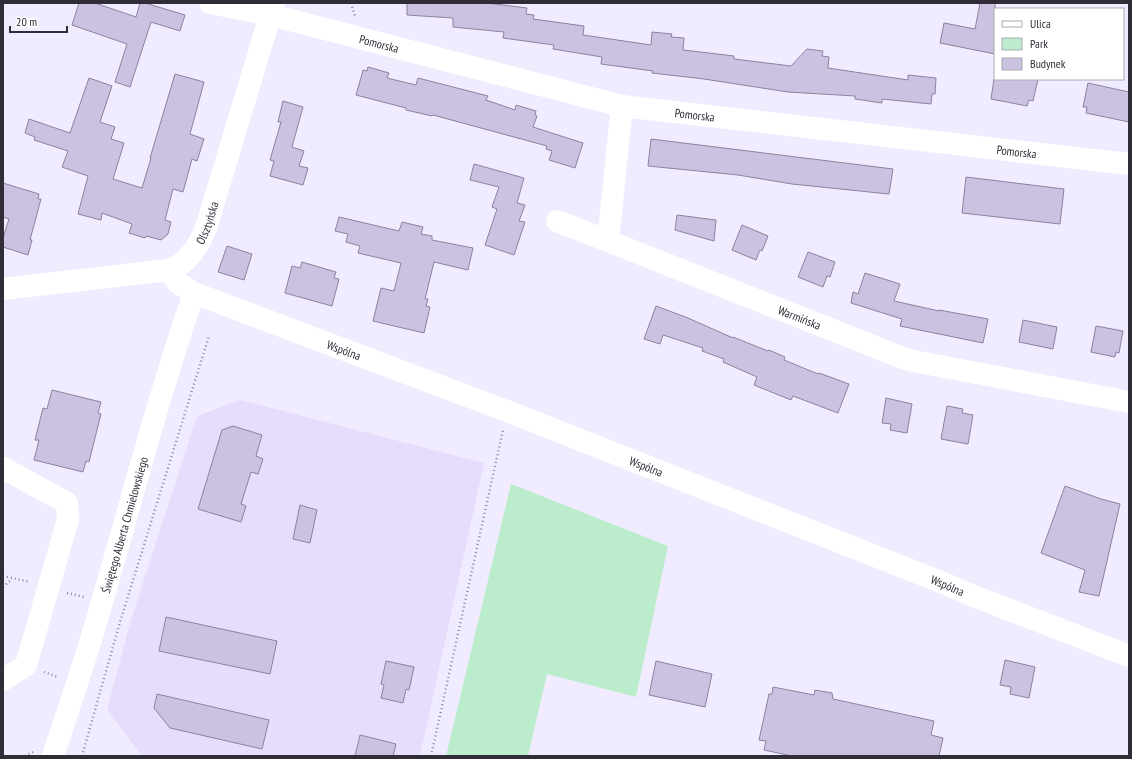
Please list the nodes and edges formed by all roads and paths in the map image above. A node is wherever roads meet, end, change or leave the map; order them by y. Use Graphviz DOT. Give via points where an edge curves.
graph roads {
  1 [pos="210,3"];
  2 [pos="351,3"];
  3 [pos="272,9"];
  4 [pos="356,21"];
  5 [pos="622,106"];
  6 [pos="1129,164"];
  7 [pos="557,221"];
  8 [pos="608,241"];
  9 [pos="169,270"];
  10 [pos="3,289"];
  11 [pos="194,293"];
  12 [pos="209,336"];
  13 [pos="1129,402"];
  14 [pos="507,411"];
  15 [pos="3,468"];
  16 [pos="13,578"];
  17 [pos="3,587"];
  18 [pos="1129,656"];
  19 [pos="3,680"];
  20 [pos="53,756"];
  21 [pos="82,756"];
  22 [pos="431,756"];
  1 -- 3 [label="street, Pomorska"];
  2 -- 4 [label="path"];
  3 -- 5 [label="street, Pomorska"];
  3 -- 9 [label="street, Olsztyńska" via="206,228 196,250 177,267"];
  5 -- 6 [label="street, Pomorska"];
  5 -- 8 [label="street"];
  7 -- 8 [label="street, Warmińska"];
  8 -- 13 [label="street, Warmińska" via="908,360"];
  9 -- 10 [label="street, Olsztyńska"];
  9 -- 11 [label="street, Wspólna" via="177,282"];
  11 -- 14 [label="street, Wspólna"];
  11 -- 20 [label="street, Świętego Alberta Chmielowskiego" via="100,611"];
  12 -- 21 [label="path" via="120,622"];
  14 -- 18 [label="street, Wspólna"];
  14 -- 22 [label="path"];
  15 -- 19 [label="street" via="67,503 68,519 26,665"];
  16 -- 17 [label="path"];
}
